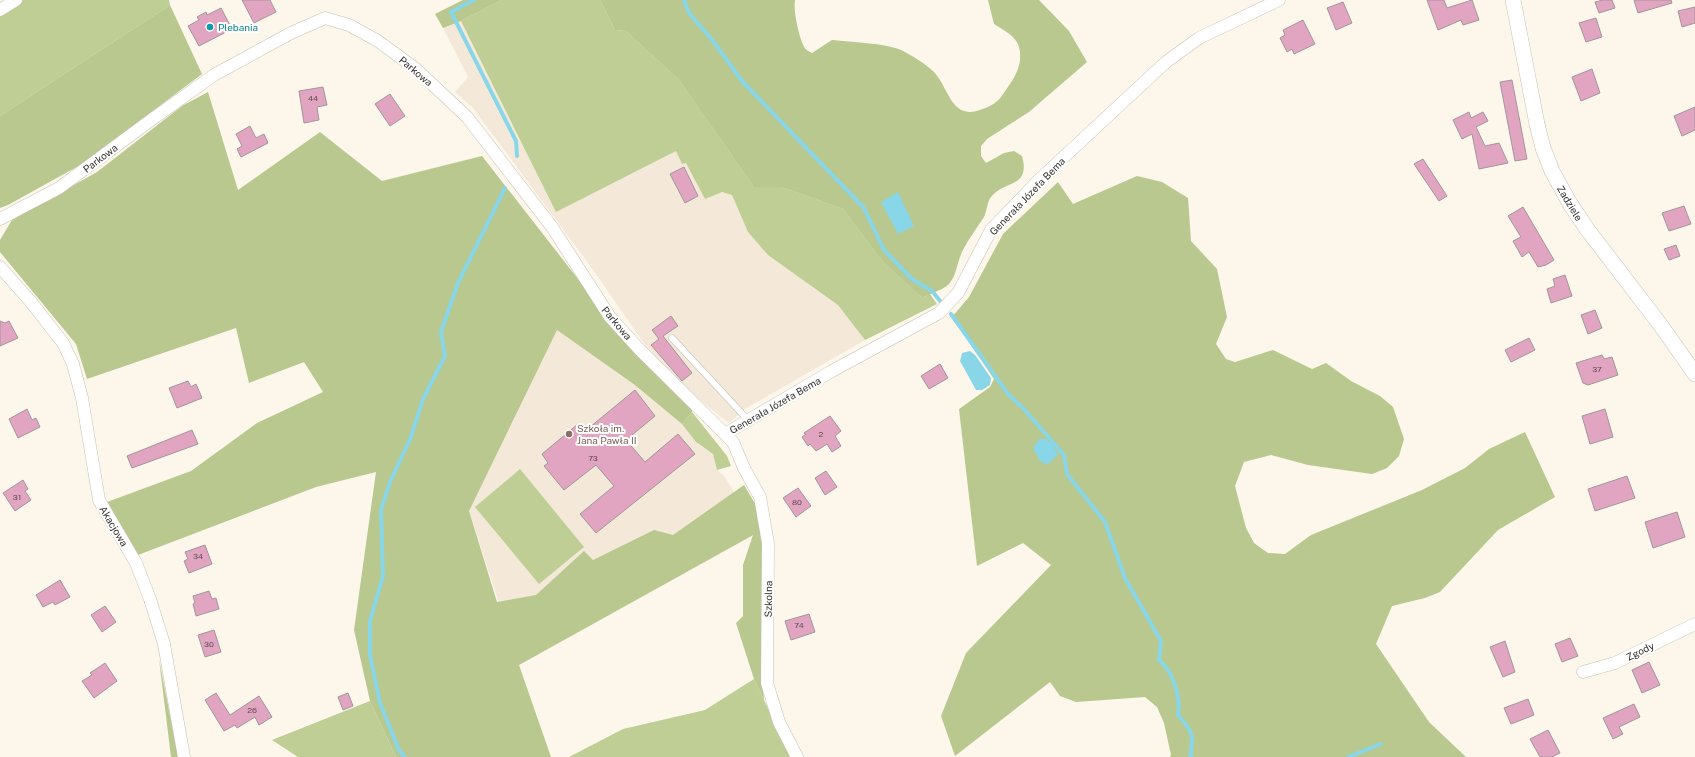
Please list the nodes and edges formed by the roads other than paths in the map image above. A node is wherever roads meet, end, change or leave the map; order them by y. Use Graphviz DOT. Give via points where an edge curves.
graph roads {
  1 [pos="16,0"];
  2 [pos="1279,0"];
  3 [pos="1513,0"];
  4 [pos="0,10"];
  5 [pos="0,219"];
  6 [pos="0,267"];
  7 [pos="672,338"];
  8 [pos="1695,374"];
  9 [pos="748,420"];
  10 [pos="729,438"];
  11 [pos="1695,624"];
  12 [pos="1583,672"];
  13 [pos="184,757"];
  14 [pos="797,757"];
  1 -- 4 [label="street"];
  2 -- 9 [label="street, Generała Józefa Bema" via="1199,38 1166,62 1039,180 992,230 958,293 939,313"];
  3 -- 8 [label="street, Zadziele" via="1537,124 1552,171 1587,229"];
  5 -- 10 [label="street, Parkowa" via="59,188 189,92 261,49 325,18 349,25 378,41 416,69 467,118 552,227 610,317"];
  6 -- 13 [label="street, Akacjowa" via="63,343 73,364 82,398 99,500 136,563 150,599 164,644"];
  7 -- 9 [label="lane"];
  9 -- 10 [label="street, Generała Józefa Bema"];
  10 -- 14 [label="street, Szkolna" via="760,497 768,543 767,682 779,722"];
  11 -- 12 [label="street, Zgody" via="1615,663"];
}
